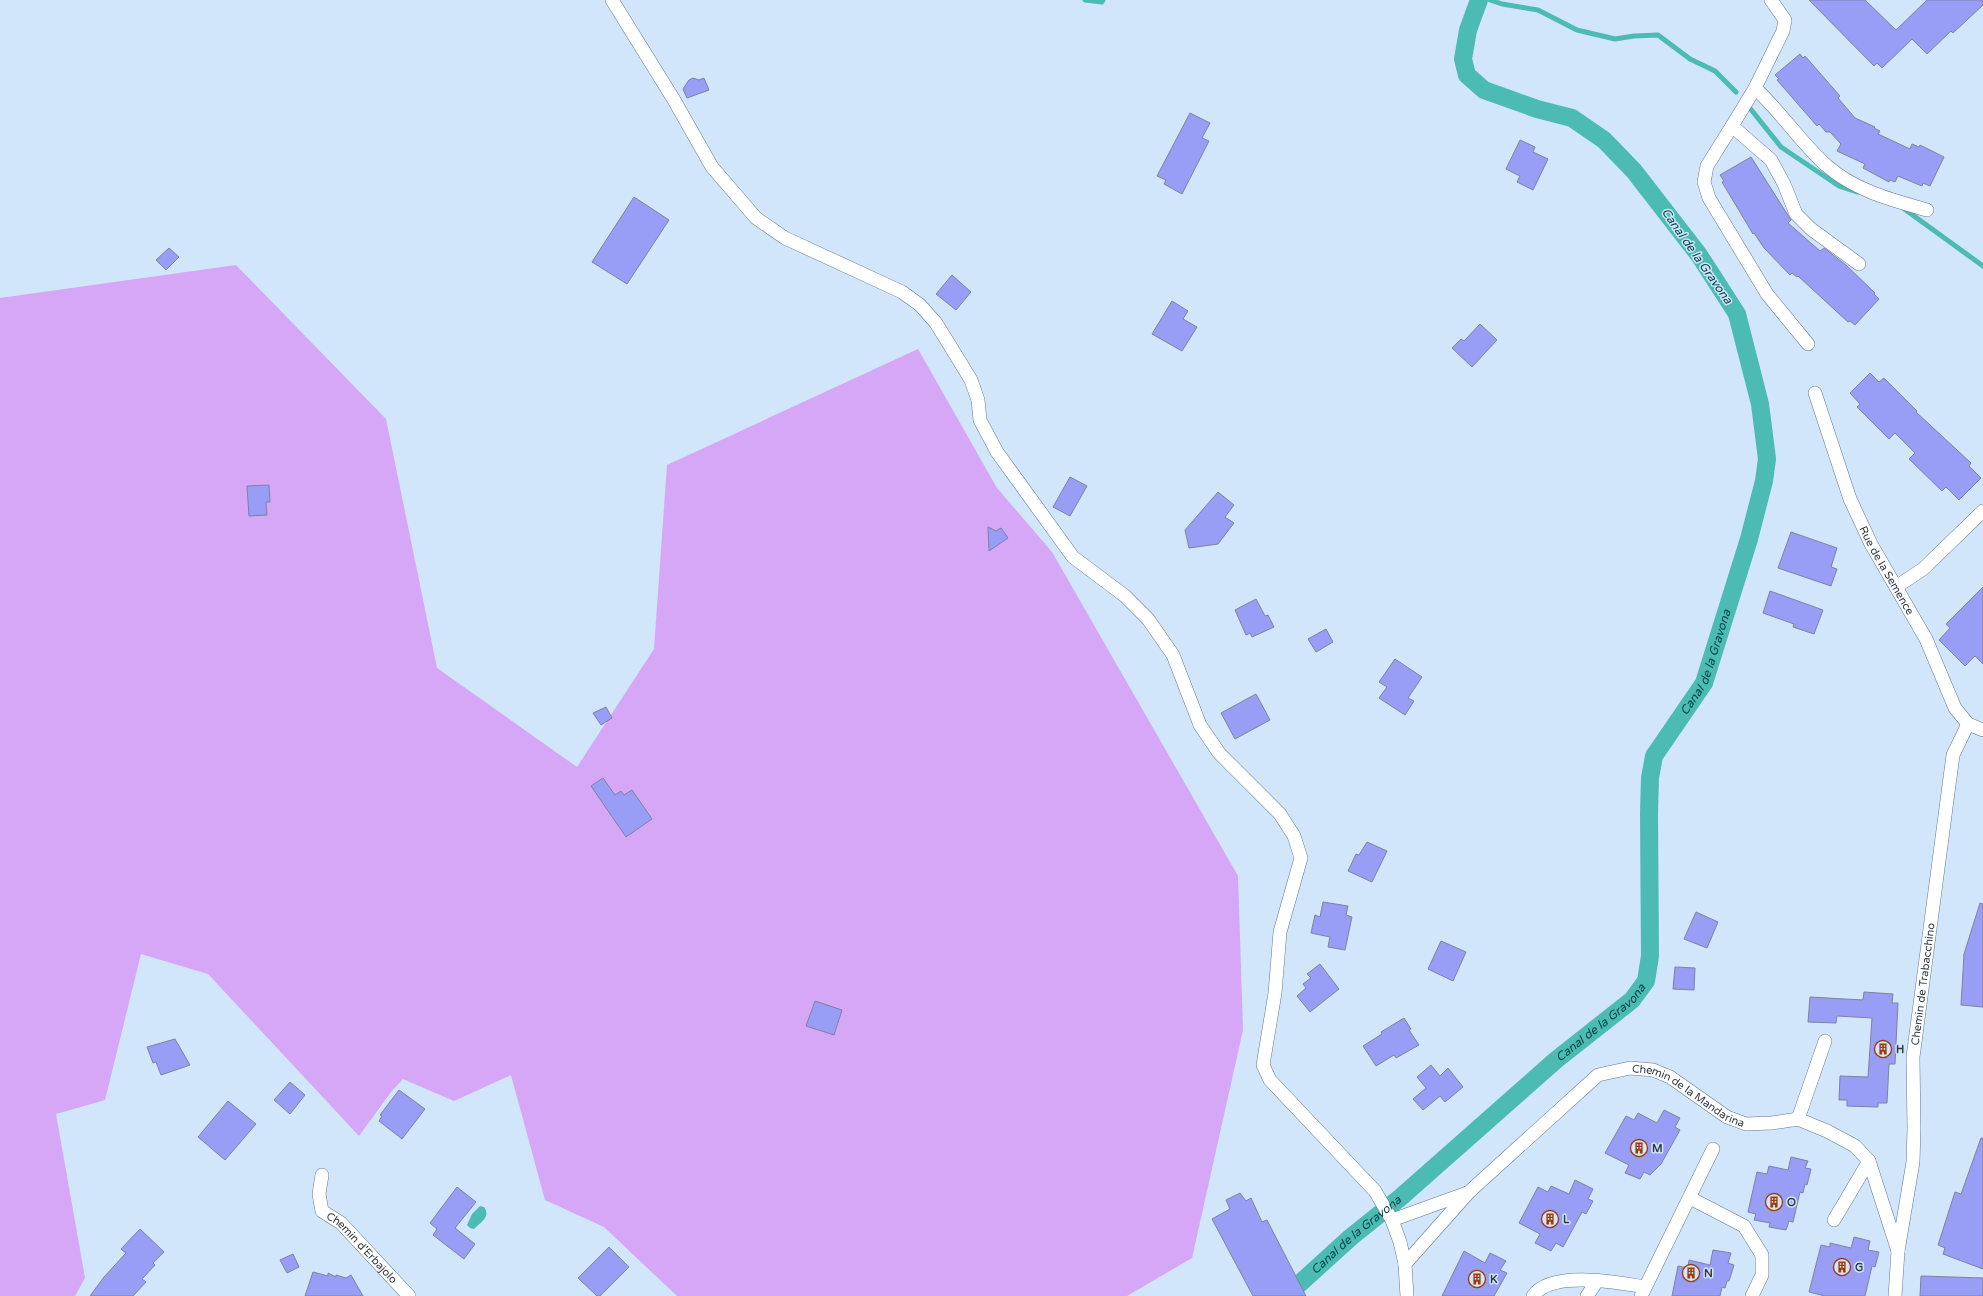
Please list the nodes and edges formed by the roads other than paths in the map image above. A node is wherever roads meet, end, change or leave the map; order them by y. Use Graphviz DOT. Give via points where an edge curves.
graph roads {
  1 [pos="612,0"];
  2 [pos="1771,0"];
  3 [pos="1755,88"];
  4 [pos="1732,126"];
  5 [pos="1927,210"];
  6 [pos="1859,264"];
  7 [pos="1808,344"];
  8 [pos="1815,394"];
  9 [pos="1983,511"];
  10 [pos="1896,587"];
  11 [pos="1968,724"];
  12 [pos="1983,730"];
  13 [pos="1824,1041"];
  14 [pos="1798,1119"];
  15 [pos="1712,1149"];
  16 [pos="1869,1161"];
  17 [pos="322,1175"];
  18 [pos="1469,1192"];
  19 [pos="1690,1198"];
  20 [pos="1392,1220"];
  21 [pos="1834,1220"];
  22 [pos="1898,1251"];
  23 [pos="1405,1264"];
  24 [pos="1597,1281"];
  25 [pos="1643,1292"];
  26 [pos="408,1296"];
  27 [pos="1407,1296"];
  28 [pos="1533,1296"];
  29 [pos="1587,1296"];
  30 [pos="1752,1296"];
  31 [pos="1895,1296"];
  1 -- 20 [label="street" via="712,167 756,218 785,238 902,292 920,305 936,323 971,380 978,400 980,420 997,452 1073,557 1125,596 1148,619 1173,655 1200,724 1219,753 1280,814 1294,836 1301,858 1280,932 1275,993 1263,1065 1270,1080 1375,1191"];
  2 -- 3 [label="street" via="1785,20 1783,31"];
  3 -- 4 [label="street"];
  3 -- 5 [label="street" via="1828,167 1862,189"];
  4 -- 6 [label="street" via="1770,160 1784,184 1796,214 1811,229"];
  4 -- 7 [label="street" via="1707,166 1704,182 1709,198 1767,294"];
  8 -- 10 [label="street, Rue de la Semence" via="1850,499 1871,544"];
  9 -- 10 [label="street" via="1923,569"];
  10 -- 11 [label="street, Rue de la Semence" via="1926,639 1955,708"];
  11 -- 12 [label="street, Rue de la Semence"];
  11 -- 22 [label="street, Chemin de Trabacchino" via="1953,755 1913,1057 1913,1162"];
  13 -- 14 [label="street"];
  14 -- 16 [label="street" via="1855,1146"];
  14 -- 18 [label="street, Chemin de la Mandarina" via="1746,1124 1727,1118 1670,1077 1653,1070 1630,1068 1598,1075"];
  15 -- 19 [label="street"];
  16 -- 21 [label="street"];
  16 -- 22 [label="street"];
  17 -- 26 [label="street, Chemin d'Erbajolo" via="318,1194 322,1211 341,1223"];
  18 -- 20 [label="street, Chemin de la Mandarina"];
  18 -- 23 [label="street, Chemin de la Mandarina"];
  19 -- 25 [label="street" via="1660,1253"];
  19 -- 30 [label="street" via="1744,1226 1762,1255 1762,1275"];
  20 -- 23 [label="street"];
  22 -- 31 [label="street, Chemin de Trabacchino"];
  23 -- 27 [label="street"];
  24 -- 25 [label="street" via="1619,1282"];
  24 -- 28 [label="street" via="1562,1281 1547,1285"];
  24 -- 29 [label="street"];
}
